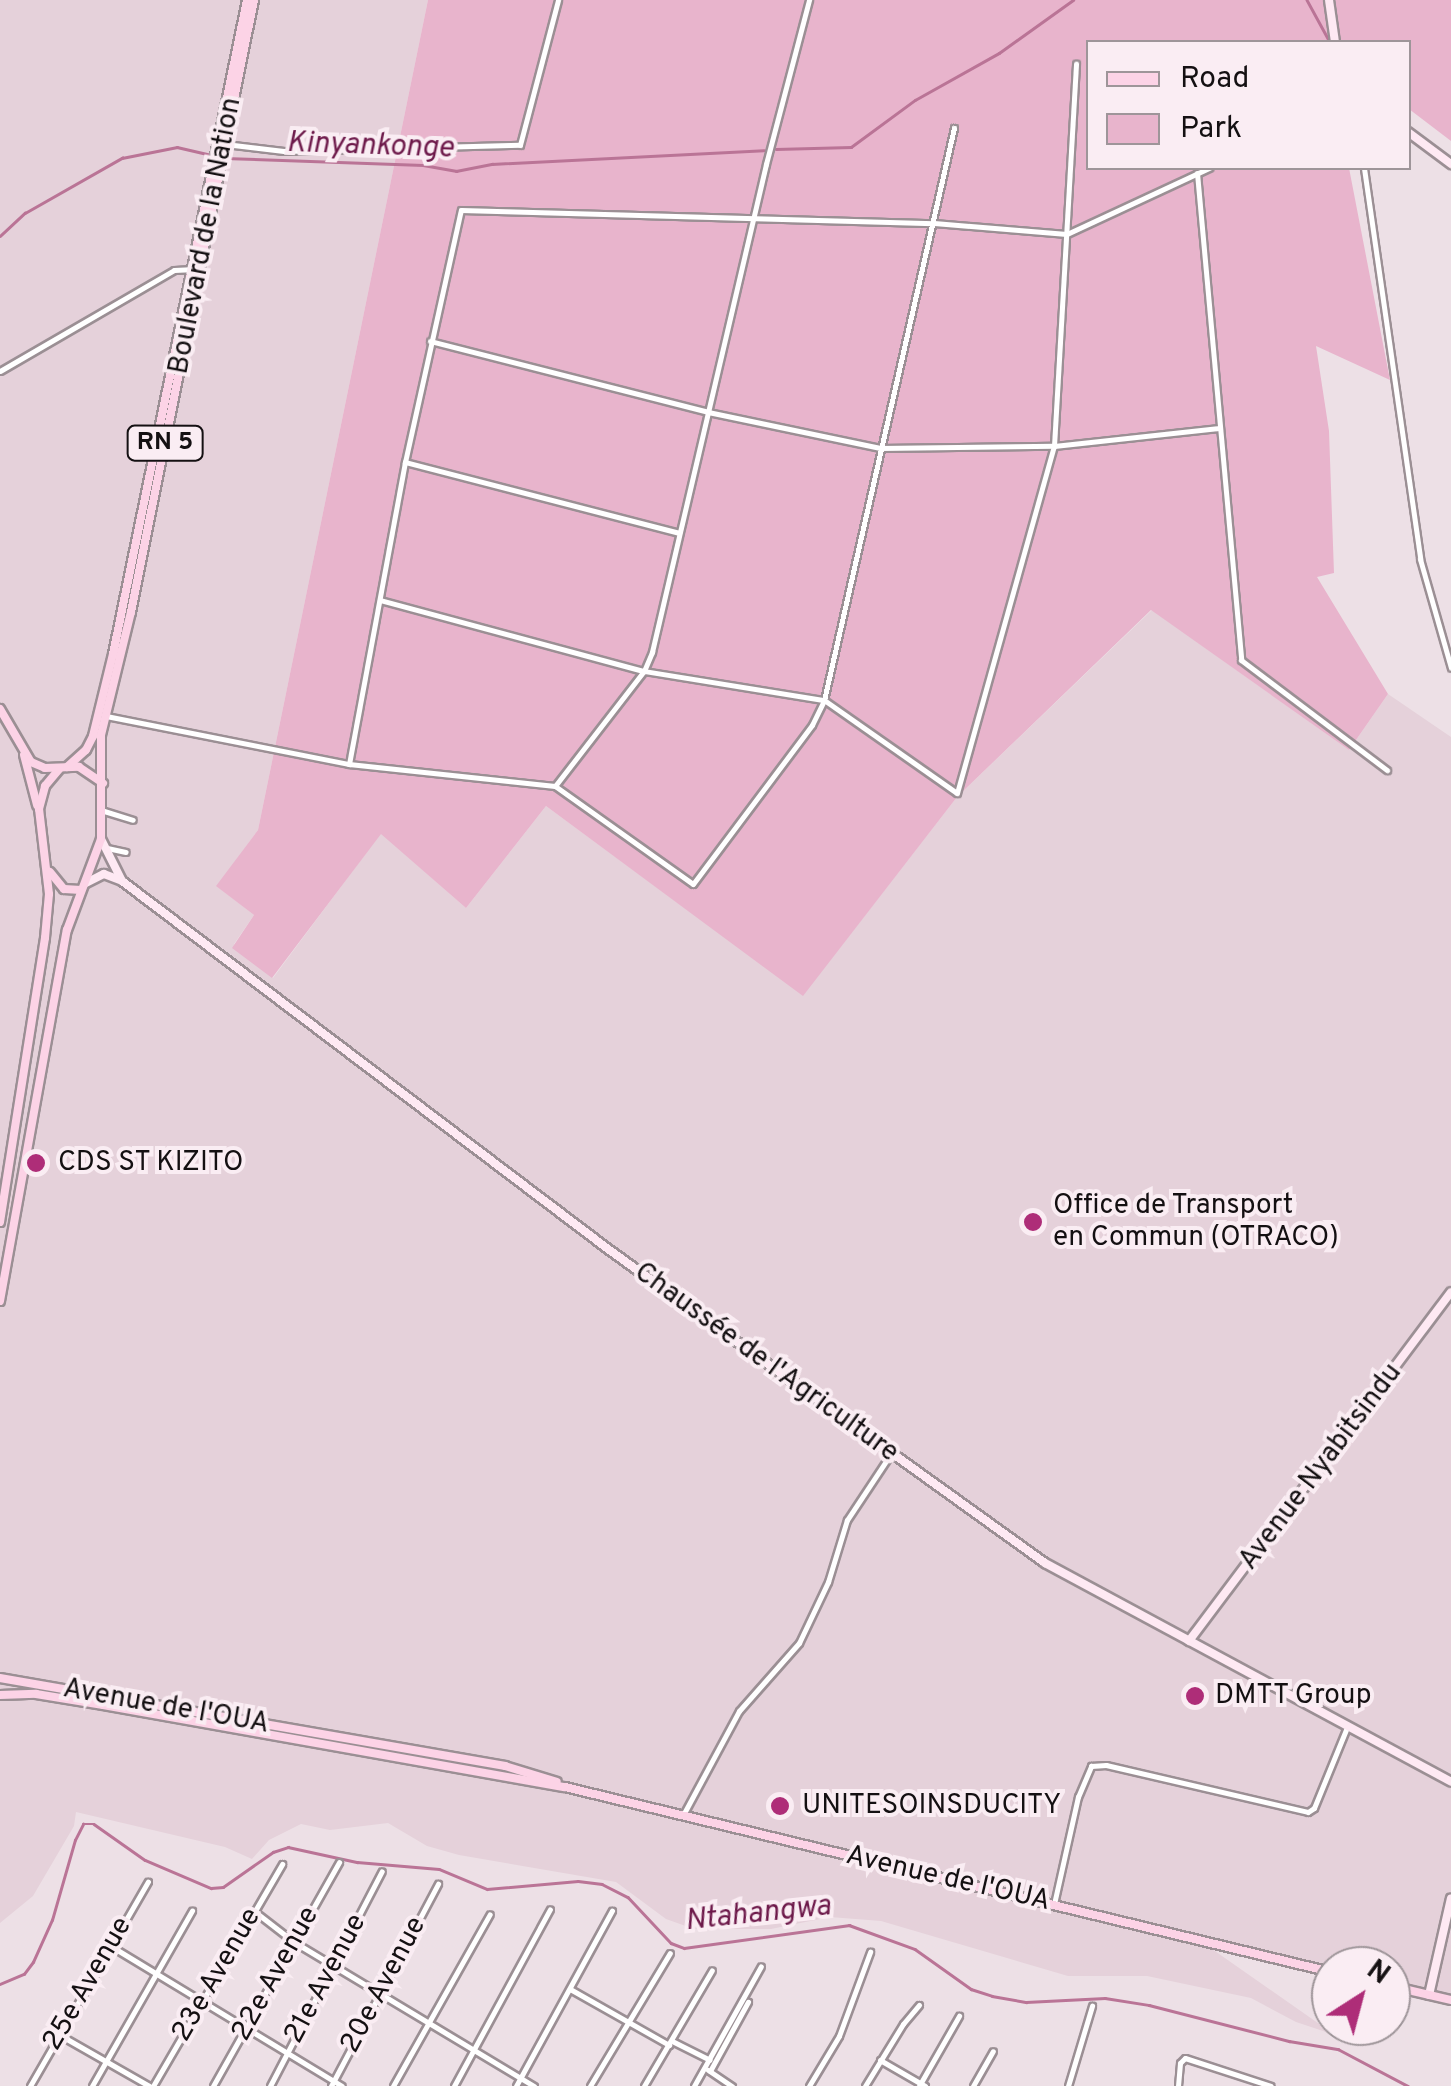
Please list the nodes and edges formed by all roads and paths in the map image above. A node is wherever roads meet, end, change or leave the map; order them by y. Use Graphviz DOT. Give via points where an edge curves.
graph roads {
  1 [pos="250,0"];
  2 [pos="558,0"];
  3 [pos="809,0"];
  4 [pos="1329,0"];
  5 [pos="1335,40"];
  6 [pos="1076,64"];
  7 [pos="954,128"];
  8 [pos="1411,134"];
  9 [pos="222,148"];
  10 [pos="1451,164"];
  11 [pos="1204,170"];
  12 [pos="1364,170"];
  13 [pos="1198,173"];
  14 [pos="753,218"];
  15 [pos="934,223"];
  16 [pos="1067,234"];
  17 [pos="196,269"];
  18 [pos="430,341"];
  19 [pos="0,371"];
  20 [pos="708,412"];
  21 [pos="1220,428"];
  22 [pos="1054,446"];
  23 [pos="880,448"];
  24 [pos="404,462"];
  25 [pos="680,533"];
  26 [pos="380,600"];
  27 [pos="1451,668"];
  28 [pos="644,671"];
  29 [pos="824,700"];
  30 [pos="0,709"];
  31 [pos="102,720"];
  32 [pos="22,747"];
  33 [pos="350,764"];
  34 [pos="63,768"];
  35 [pos="1387,770"];
  36 [pos="102,784"];
  37 [pos="556,786"];
  38 [pos="38,809"];
  39 [pos="104,811"];
  40 [pos="133,820"];
  41 [pos="104,844"];
  42 [pos="126,852"];
  43 [pos="48,868"];
  44 [pos="122,881"];
  45 [pos="84,887"];
  46 [pos="15,1137"];
  47 [pos="30,1140"];
  48 [pos="0,1222"];
  49 [pos="1451,1292"];
  50 [pos="0,1301"];
  51 [pos="890,1455"];
  52 [pos="1189,1642"];
  53 [pos="0,1678"];
  54 [pos="0,1695"];
  55 [pos="1347,1727"];
  56 [pos="505,1770"];
  57 [pos="1451,1782"];
  58 [pos="683,1815"];
  59 [pos="339,1862"];
  60 [pos="282,1864"];
  61 [pos="382,1872"];
  62 [pos="148,1882"];
  63 [pos="438,1884"];
  64 [pos="1451,1898"];
  65 [pos="1054,1904"];
  66 [pos="254,1910"];
  67 [pos="550,1910"];
  68 [pos="612,1911"];
  69 [pos="192,1912"];
  70 [pos="490,1914"];
  71 [pos="294,1942"];
  72 [pos="109,1945"];
  73 [pos="870,1952"];
  74 [pos="670,1953"];
  75 [pos="334,1966"];
  76 [pos="761,1966"];
  77 [pos="1311,1967"];
  78 [pos="712,1970"];
  79 [pos="154,1973"];
  80 [pos="570,1989"];
  81 [pos="1411,1991"];
  82 [pos="380,1993"];
  83 [pos="1429,1995"];
  84 [pos="200,2000"];
  85 [pos="1451,2000"];
  86 [pos="748,2002"];
  87 [pos="919,2005"];
  88 [pos="1092,2006"];
  89 [pos="959,2016"];
  90 [pos="629,2021"];
  91 [pos="428,2023"];
  92 [pos="246,2027"];
  93 [pos="58,2034"];
  94 [pos="670,2043"];
  95 [pos="473,2051"];
  96 [pos="993,2051"];
  97 [pos="288,2053"];
  98 [pos="710,2060"];
  99 [pos="880,2060"];
  100 [pos="105,2062"];
  101 [pos="707,2070"];
  102 [pos="521,2078"];
  103 [pos="332,2083"];
  104 [pos="921,2085"];
  105 [pos="30,2086"];
  106 [pos="92,2086"];
  107 [pos="151,2086"];
  108 [pos="213,2086"];
  109 [pos="270,2086"];
  110 [pos="342,2086"];
  111 [pos="393,2086"];
  112 [pos="454,2086"];
  113 [pos="516,2086"];
  114 [pos="534,2086"];
  115 [pos="590,2086"];
  116 [pos="644,2086"];
  117 [pos="694,2086"];
  118 [pos="732,2086"];
  119 [pos="808,2086"];
  120 [pos="865,2086"];
  121 [pos="974,2086"];
  122 [pos="1068,2086"];
  123 [pos="1178,2086"];
  124 [pos="1271,2086"];
  1 -- 9 [label="main road, Boulevard de la Nation / RN 5"];
  2 -- 9 [label="street" via="520,144"];
  3 -- 14 [label="street"];
  4 -- 5 [label="street"];
  6 -- 16 [label="street"];
  7 -- 15 [label="street"];
  8 -- 10 [label="street"];
  9 -- 17 [label="main road, Boulevard de la Nation / RN 5"];
  11 -- 13 [label="street"];
  12 -- 27 [label="street" via="1420,559"];
  13 -- 16 [label="street"];
  13 -- 21 [label="street"];
  14 -- 15 [label="street"];
  14 -- 18 [label="street" via="460,210"];
  14 -- 20 [label="street"];
  15 -- 16 [label="street"];
  15 -- 23 [label="street"];
  16 -- 22 [label="street"];
  17 -- 19 [label="street" via="174,270"];
  17 -- 31 [label="main road, Boulevard de la Nation / RN 5"];
  18 -- 20 [label="street"];
  18 -- 24 [label="street"];
  20 -- 23 [label="street"];
  20 -- 25 [label="street"];
  21 -- 22 [label="street"];
  21 -- 35 [label="street" via="1242,664"];
  22 -- 23 [label="street"];
  22 -- 29 [label="street" via="957,793"];
  23 -- 29 [label="street"];
  24 -- 25 [label="street"];
  24 -- 26 [label="street"];
  25 -- 28 [label="street"];
  26 -- 28 [label="street"];
  26 -- 33 [label="street"];
  28 -- 29 [label="street"];
  28 -- 37 [label="street"];
  29 -- 37 [label="street" via="693,884"];
  30 -- 32 [label="main road"];
  31 -- 33 [label="street"];
  31 -- 34 [label="main road, Boulevard de la Nation" via="86,750"];
  31 -- 36 [label="main road, Boulevard de la Nation"];
  32 -- 34 [label="main road" via="38,766"];
  32 -- 38 [label="main road"];
  33 -- 37 [label="street"];
  34 -- 36 [label="main road" via="86,769"];
  34 -- 38 [label="main road, Boulevard de la Nation" via="44,786"];
  36 -- 39 [label="main road, Boulevard de la Nation"];
  38 -- 43 [label="main road"];
  39 -- 40 [label="street"];
  39 -- 41 [label="main road, Boulevard de la Nation"];
  41 -- 42 [label="street"];
  41 -- 44 [label="street, Chaussée de l'Agriculture"];
  41 -- 45 [label="main road, Boulevard de la Nation"];
  43 -- 45 [label="main road" via="58,886"];
  43 -- 46 [label="main road" via="38,996"];
  44 -- 45 [label="street" via="104,874"];
  44 -- 51 [label="street, Chaussée de l'Agriculture"];
  45 -- 47 [label="main road, Boulevard de la Nation" via="67,930"];
  46 -- 47 [label="main road"];
  46 -- 48 [label="main road"];
  47 -- 50 [label="main road, Boulevard de la Nation"];
  49 -- 52 [label="street, Avenue Nyabitsindu"];
  51 -- 52 [label="street, Chaussée de l'Agriculture" via="1045,1563"];
  51 -- 58 [label="street" via="847,1520 799,1643 739,1711"];
  52 -- 55 [label="street, Chaussée de l'Agriculture"];
  53 -- 56 [label="main road, Avenue de l'OUA"];
  54 -- 56 [label="main road, Avenue de l'OUA" via="104,1704"];
  55 -- 57 [label="street, Chaussée de l'Agriculture"];
  55 -- 65 [label="street" via="1308,1812 1091,1766"];
  56 -- 58 [label="main road, Avenue de l'OUA"];
  58 -- 65 [label="main road, Avenue de l'OUA"];
  59 -- 71 [label="street, 22e Avenue"];
  60 -- 66 [label="street, 23e Avenue"];
  61 -- 75 [label="street, 21e Avenue"];
  62 -- 72 [label="street, 25e Avenue"];
  63 -- 82 [label="street, 20e Avenue"];
  64 -- 83 [label="street"];
  65 -- 77 [label="main road, Avenue de l'OUA"];
  66 -- 71 [label="street"];
  66 -- 84 [label="street, 23e Avenue"];
  67 -- 95 [label="street"];
  68 -- 80 [label="street"];
  69 -- 79 [label="street"];
  70 -- 91 [label="street"];
  71 -- 75 [label="street"];
  71 -- 92 [label="street, 22e Avenue"];
  72 -- 79 [label="street"];
  72 -- 93 [label="street, 25e Avenue"];
  73 -- 119 [label="street" via="839,2036"];
  74 -- 90 [label="street"];
  75 -- 82 [label="street"];
  75 -- 97 [label="street, 21e Avenue"];
  76 -- 98 [label="street"];
  78 -- 94 [label="street"];
  79 -- 84 [label="street"];
  79 -- 100 [label="street"];
  80 -- 90 [label="street"];
  80 -- 102 [label="street"];
  81 -- 83 [label="main road"];
  82 -- 91 [label="street"];
  82 -- 103 [label="street, 20e Avenue"];
  83 -- 85 [label="main road"];
  84 -- 92 [label="street"];
  84 -- 107 [label="street, 23e Avenue"];
  86 -- 101 [label="street"];
  87 -- 99 [label="street"];
  88 -- 122 [label="street"];
  89 -- 104 [label="street"];
  90 -- 94 [label="street"];
  90 -- 115 [label="street"];
  91 -- 95 [label="street"];
  91 -- 111 [label="street"];
  92 -- 97 [label="street"];
  92 -- 108 [label="street, 22e Avenue"];
  93 -- 100 [label="street"];
  93 -- 105 [label="street, 25e Avenue"];
  94 -- 98 [label="street"];
  94 -- 116 [label="street"];
  95 -- 102 [label="street"];
  95 -- 112 [label="street"];
  96 -- 121 [label="street"];
  97 -- 103 [label="street"];
  97 -- 109 [label="street, 21e Avenue"];
  98 -- 101 [label="street"];
  99 -- 104 [label="street"];
  99 -- 120 [label="street"];
  100 -- 106 [label="street"];
  100 -- 107 [label="street"];
  101 -- 117 [label="street"];
  101 -- 118 [label="street"];
  102 -- 113 [label="street"];
  102 -- 114 [label="street"];
  103 -- 110 [label="street"];
  123 -- 124 [label="street" via="1185,2058"];
}
